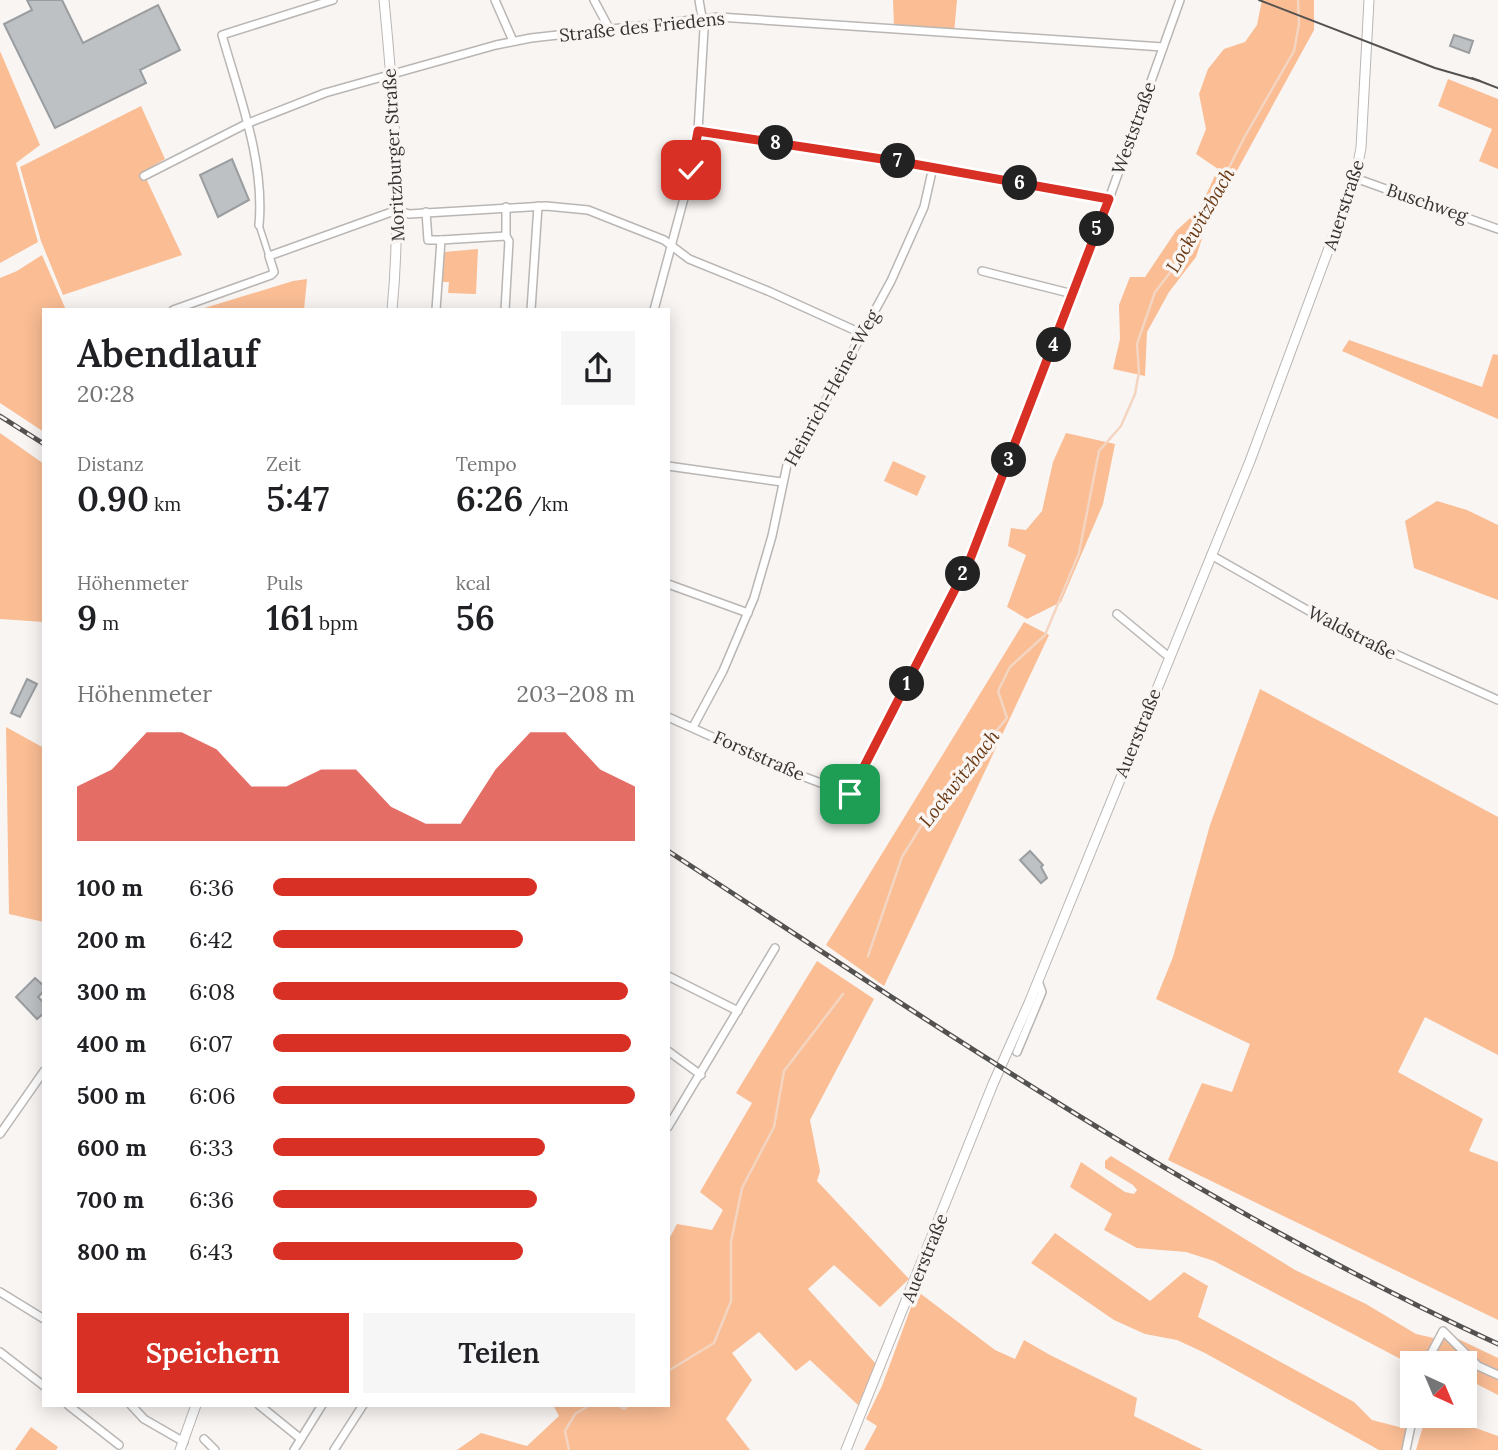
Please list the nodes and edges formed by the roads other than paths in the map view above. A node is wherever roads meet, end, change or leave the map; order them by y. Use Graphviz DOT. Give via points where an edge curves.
graph roads {
  1 [pos="333,0"];
  2 [pos="384,0"];
  3 [pos="495,0"];
  4 [pos="594,0"];
  5 [pos="699,0"];
  6 [pos="1180,0"];
  7 [pos="1369,0"];
  8 [pos="704,17"];
  9 [pos="610,30"];
  10 [pos="513,41"];
  11 [pos="1163,47"];
  12 [pos="390,74"];
  13 [pos="246,124"];
  14 [pos="698,131"];
  15 [pos="933,167"];
  16 [pos="144,176"];
  17 [pos="1355,178"];
  18 [pos="1109,199"];
  19 [pos="538,206"];
  20 [pos="506,207"];
  21 [pos="397,210"];
  22 [pos="426,212"];
  23 [pos="259,225"];
  24 [pos="1498,229"];
  25 [pos="506,236"];
  26 [pos="441,240"];
  27 [pos="672,246"];
  28 [pos="269,256"];
  29 [pos="982,271"];
  30 [pos="1073,295"];
  31 [pos="179,308"];
  32 [pos="392,308"];
  33 [pos="436,308"];
  34 [pos="505,308"];
  35 [pos="531,308"];
  36 [pos="655,308"];
  37 [pos="863,334"];
  38 [pos="670,466"];
  39 [pos="782,482"];
  40 [pos="1211,555"];
  41 [pos="670,585"];
  42 [pos="748,613"];
  43 [pos="1117,614"];
  44 [pos="1169,657"];
  45 [pos="1498,700"];
  46 [pos="670,718"];
  47 [pos="693,727"];
  48 [pos="850,794"];
  49 [pos="844,806"];
  50 [pos="775,948"];
  51 [pos="670,977"];
  52 [pos="1038,981"];
  53 [pos="738,1011"];
  54 [pos="670,1052"];
  55 [pos="1017,1052"];
  56 [pos="42,1074"];
  57 [pos="701,1075"];
  58 [pos="670,1124"];
  59 [pos="0,1134"];
  60 [pos="0,1292"];
  61 [pos="42,1318"];
  62 [pos="1432,1351"];
  63 [pos="1463,1351"];
  64 [pos="0,1352"];
  65 [pos="1477,1365"];
  66 [pos="1498,1375"];
  67 [pos="42,1384"];
  68 [pos="71,1407"];
  69 [pos="133,1407"];
  70 [pos="195,1407"];
  71 [pos="261,1407"];
  72 [pos="321,1407"];
  73 [pos="362,1407"];
  74 [pos="1411,1428"];
  75 [pos="204,1439"];
  76 [pos="301,1439"];
  77 [pos="119,1445"];
  78 [pos="182,1446"];
  79 [pos="215,1450"];
  80 [pos="294,1450"];
  81 [pos="334,1450"];
  82 [pos="846,1450"];
  83 [pos="1406,1450"];
  1 -- 13 [label="street" via="222,35"];
  2 -- 12 [label="street, Moritzburger Straße"];
  3 -- 10 [label="street"];
  4 -- 9 [label="street"];
  5 -- 8 [label="street"];
  6 -- 11 [label="street, Weststraße"];
  7 -- 17 [label="street, Auerstraße" via="1362,135"];
  8 -- 9 [label="street, Straße des Friedens"];
  8 -- 11 [label="street, Straße des Friedens"];
  8 -- 14 [label="street"];
  9 -- 10 [label="street, Straße des Friedens"];
  10 -- 12 [label="street, Straße des Friedens"];
  11 -- 18 [label="street, Weststraße"];
  12 -- 13 [label="street, Straße des Friedens"];
  12 -- 21 [label="street, Moritzburger Straße"];
  13 -- 16 [label="street, Straße des Friedens"];
  13 -- 23 [label="street" via="259,185"];
  14 -- 15 [label="street"];
  14 -- 27 [label="street"];
  15 -- 18 [label="street"];
  15 -- 37 [label="street, Heinrich-Heine-Weg" via="917,225"];
  17 -- 24 [label="street, Buschweg"];
  17 -- 40 [label="street, Auerstraße"];
  18 -- 30 [label="street, Weststraße"];
  19 -- 20 [label="street"];
  19 -- 27 [label="street" via="588,210"];
  19 -- 35 [label="street"];
  20 -- 22 [label="street"];
  20 -- 25 [label="street"];
  21 -- 22 [label="street"];
  21 -- 28 [label="street"];
  21 -- 32 [label="street, Moritzburger Straße"];
  22 -- 26 [label="street" via="428,240"];
  23 -- 28 [label="street"];
  25 -- 26 [label="street"];
  25 -- 34 [label="street"];
  26 -- 33 [label="street"];
  27 -- 36 [label="street"];
  27 -- 37 [label="street" via="689,259"];
  28 -- 31 [label="street" via="271,275"];
  29 -- 30 [label="street"];
  30 -- 48 [label="street, Weststraße" via="969,562"];
  37 -- 39 [label="street, Heinrich-Heine-Weg"];
  38 -- 39 [label="street"];
  39 -- 42 [label="street, Heinrich-Heine-Weg" via="772,536"];
  40 -- 44 [label="street, Auerstraße"];
  40 -- 45 [label="street, Waldstraße" via="1344,631"];
  41 -- 42 [label="street"];
  42 -- 47 [label="street, Heinrich-Heine-Weg"];
  43 -- 44 [label="street"];
  44 -- 52 [label="street, Auerstraße"];
  46 -- 47 [label="street, Forststraße"];
  47 -- 48 [label="street, Forststraße"];
  48 -- 49 [label="street, Weststraße"];
  50 -- 53 [label="street"];
  51 -- 53 [label="street"];
  52 -- 55 [label="street" via="1042,992"];
  52 -- 82 [label="street, Auerstraße"];
  53 -- 57 [label="street"];
  54 -- 57 [label="street"];
  56 -- 59 [label="street"];
  57 -- 58 [label="street"];
  60 -- 61 [label="street"];
  62 -- 63 [label="street" via="1443,1331"];
  64 -- 67 [label="street"];
  65 -- 66 [label="street"];
  68 -- 77 [label="street"];
  69 -- 78 [label="street"];
  70 -- 78 [label="street"];
  71 -- 76 [label="street"];
  72 -- 76 [label="street"];
  73 -- 81 [label="street"];
  74 -- 83 [label="street"];
  75 -- 79 [label="street"];
  76 -- 80 [label="street"];
}
